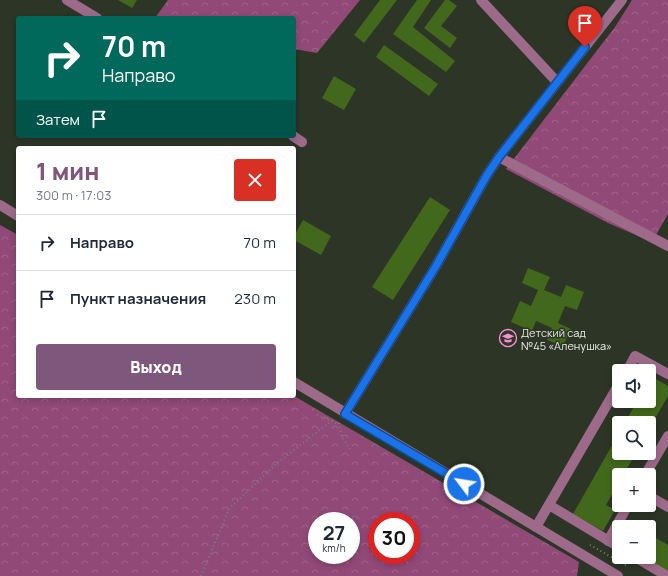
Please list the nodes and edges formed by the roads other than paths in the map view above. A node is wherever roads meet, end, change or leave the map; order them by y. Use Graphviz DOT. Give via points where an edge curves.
graph roads {
  1 [pos="67,0"];
  2 [pos="481,0"];
  3 [pos="622,0"];
  4 [pos="93,16"];
  5 [pos="557,82"];
  6 [pos="296,138"];
  7 [pos="302,142"];
  8 [pos="499,157"];
  9 [pos="0,205"];
  10 [pos="16,215"];
  11 [pos="668,246"];
  12 [pos="630,364"];
  13 [pos="650,364"];
  14 [pos="656,367"];
  15 [pos="668,374"];
  16 [pos="296,383"];
  17 [pos="612,396"];
  18 [pos="344,413"];
  19 [pos="668,436"];
  20 [pos="649,468"];
  21 [pos="656,500"];
  22 [pos="549,505"];
  23 [pos="668,507"];
  24 [pos="624,512"];
  25 [pos="536,527"];
  26 [pos="608,541"];
  27 [pos="612,543"];
  28 [pos="598,564"];
  29 [pos="647,564"];
  30 [pos="600,576"];
  31 [pos="618,576"];
  32 [pos="667,576"];
  1 -- 4 [label="street"];
  2 -- 5 [label="street"];
  3 -- 5 [label="street"];
  5 -- 8 [label="street"];
  6 -- 7 [label="street"];
  8 -- 11 [label="street"];
  8 -- 18 [label="street" via="436,266"];
  9 -- 10 [label="street"];
  12 -- 13 [label="street" via="635,356"];
  14 -- 15 [label="street"];
  16 -- 18 [label="street"];
  17 -- 22 [label="street"];
  18 -- 25 [label="street"];
  19 -- 20 [label="street"];
  21 -- 23 [label="street"];
  22 -- 25 [label="street"];
  22 -- 26 [label="street"];
  24 -- 26 [label="street"];
  25 -- 28 [label="street"];
  26 -- 27 [label="street"];
  28 -- 30 [label="street"];
  28 -- 31 [label="street"];
  29 -- 32 [label="street"];
}
